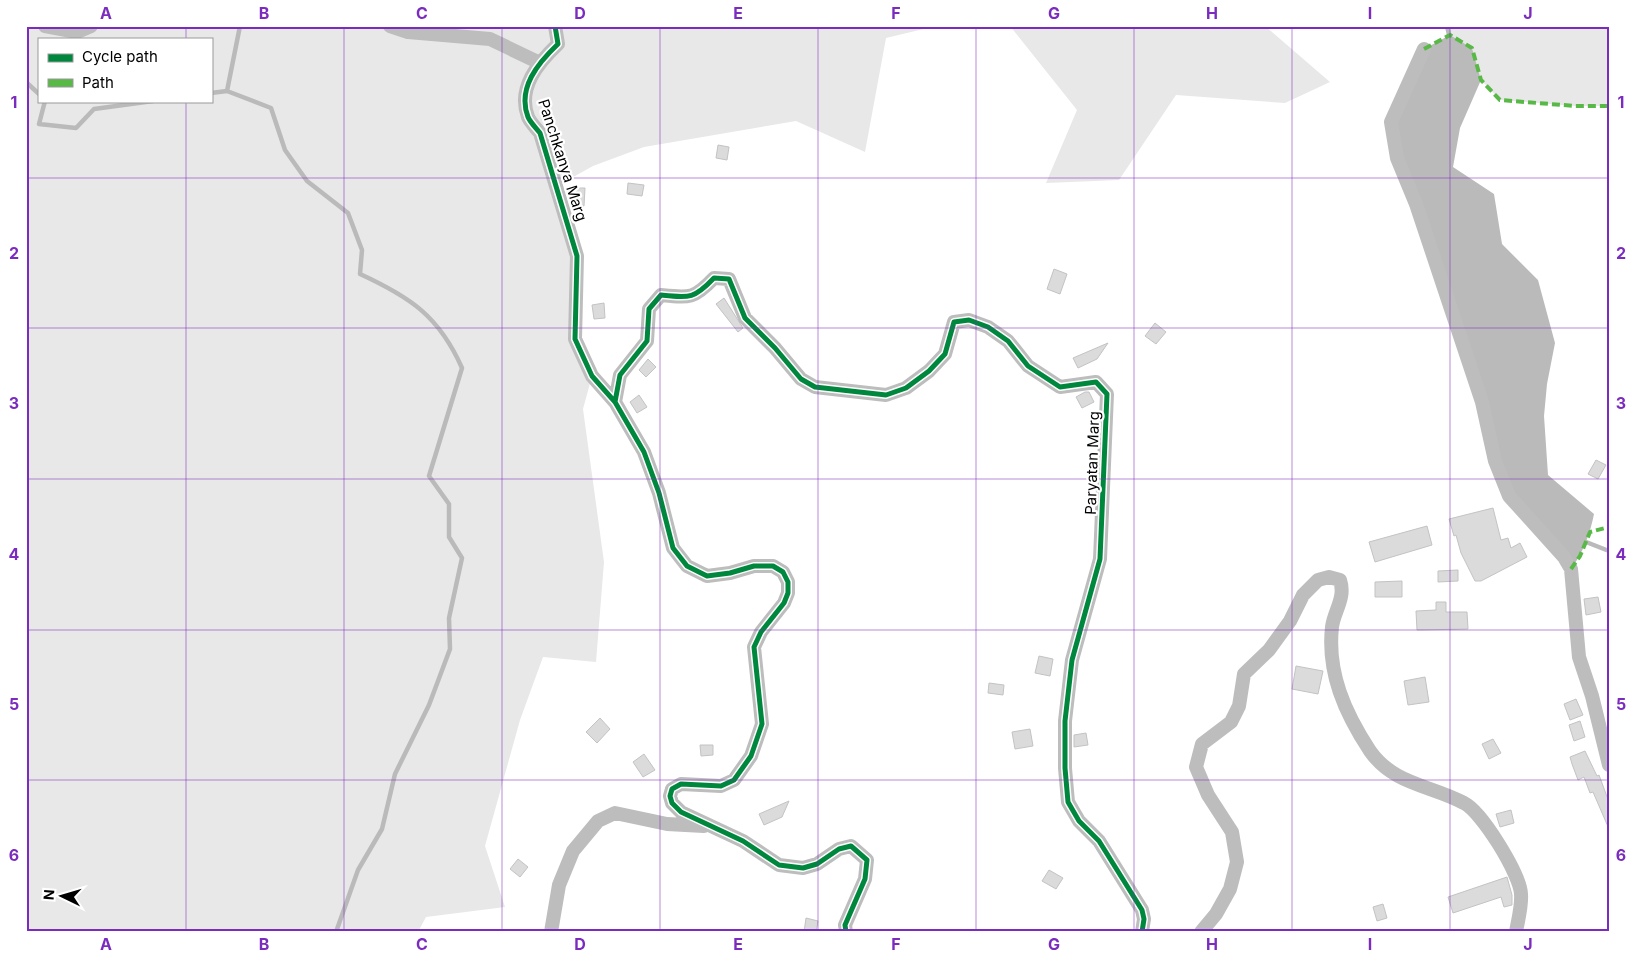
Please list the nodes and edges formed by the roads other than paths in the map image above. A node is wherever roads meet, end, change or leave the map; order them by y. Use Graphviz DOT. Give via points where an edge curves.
graph roads {
  1 [pos="45,26"];
  2 [pos="91,26"];
  3 [pos="390,26"];
  4 [pos="555,26"];
  5 [pos="1424,49"];
  6 [pos="540,63"];
  7 [pos="616,402"];
  8 [pos="1609,764"];
  9 [pos="709,826"];
  10 [pos="551,932"];
  11 [pos="846,932"];
  12 [pos="1142,932"];
  13 [pos="1201,932"];
  14 [pos="1516,932"];
  1 -- 2 [label="street" via="78,32"];
  3 -- 6 [label="street" via="408,32 490,39"];
  4 -- 6 [label="street, Panchkanya Marg" via="558,44"];
  5 -- 8 [label="street" via="1391,122 1397,158 1416,204 1482,402 1498,470 1510,496 1571,569 1579,657"];
  6 -- 7 [label="street, Panchkanya Marg" via="525,89 525,98 528,117 540,133 577,256 575,338 592,376"];
  7 -- 9 [label="street, Panchkanya Marg" via="644,452 659,493 673,548 687,566 707,576 754,566 773,566 788,582 784,603 754,646 762,724 751,756 734,780 721,786 681,784 672,789 672,804"];
  7 -- 12 [label="street, Paryatan Marg" via="620,375 647,341 649,309 661,295 689,297 700,292 714,278 729,279 745,318 801,379 815,387 886,395 906,388 945,354 954,322 969,320 988,327 1008,342 1028,366 1060,387 1096,382 1107,394 1100,551 1072,660 1065,721 1065,768 1068,802 1079,822 1099,842 1142,910"];
  9 -- 10 [label="street" via="667,824 615,813 598,821 573,851 560,885"];
  9 -- 11 [label="street, Panchkanya Marg" via="743,841 779,865 792,868 817,864 839,849 851,846 860,851 867,860 865,879"];
  13 -- 14 [label="street" via="1230,889 1237,862 1232,832 1208,795 1196,767 1202,744 1231,722 1238,706 1244,674 1269,650 1303,596 1318,580 1329,577 1340,580 1342,587 1341,601 1332,625 1330,654 1340,698 1371,752 1389,772 1465,803 1484,821 1516,874 1521,894"];
}
